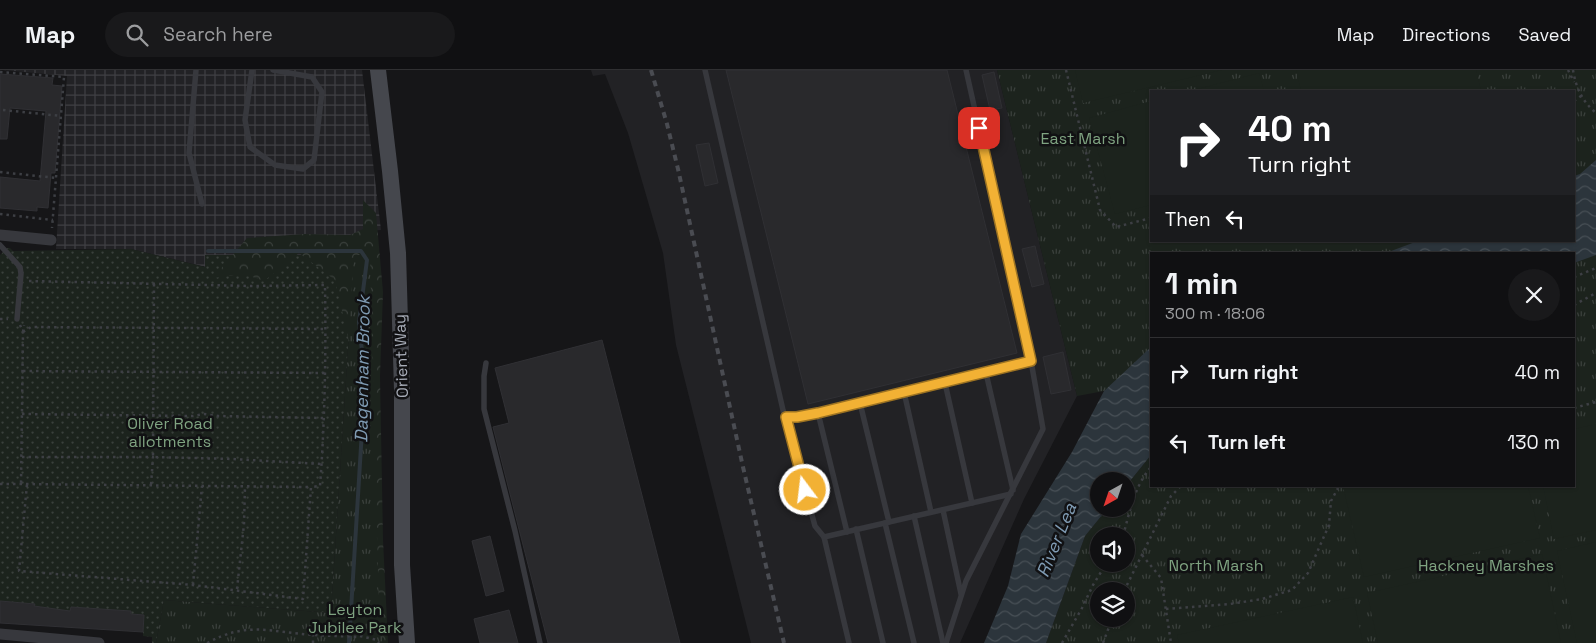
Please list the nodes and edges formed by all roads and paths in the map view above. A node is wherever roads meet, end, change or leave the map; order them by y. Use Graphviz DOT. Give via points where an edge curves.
graph roads {
  1 [pos="196,70"];
  2 [pos="252,70"];
  3 [pos="273,70"];
  4 [pos="378,70"];
  5 [pos="706,70"];
  6 [pos="966,70"];
  7 [pos="1066,70"];
  8 [pos="1568,70"];
  9 [pos="1573,70"];
  10 [pos="0,72"];
  11 [pos="1581,97"];
  12 [pos="1575,100"];
  13 [pos="3,110"];
  14 [pos="1596,112"];
  15 [pos="61,116"];
  16 [pos="0,172"];
  17 [pos="56,178"];
  18 [pos="202,204"];
  19 [pos="0,214"];
  20 [pos="1150,218"];
  21 [pos="53,220"];
  22 [pos="0,235"];
  23 [pos="51,240"];
  24 [pos="0,245"];
  25 [pos="1596,268"];
  26 [pos="1575,276"];
  27 [pos="154,284"];
  28 [pos="27,289"];
  29 [pos="1596,293"];
  30 [pos="1575,304"];
  31 [pos="17,319"];
  32 [pos="24,324"];
  33 [pos="154,328"];
  34 [pos="325,329"];
  35 [pos="23,332"];
  36 [pos="1031,361"];
  37 [pos="486,364"];
  38 [pos="23,371"];
  39 [pos="154,372"];
  40 [pos="325,373"];
  41 [pos="986,373"];
  42 [pos="945,383"];
  43 [pos="904,392"];
  44 [pos="1596,402"];
  45 [pos="860,403"];
  46 [pos="1575,408"];
  47 [pos="818,413"];
  48 [pos="22,414"];
  49 [pos="153,416"];
  50 [pos="786,417"];
  51 [pos="323,418"];
  52 [pos="22,457"];
  53 [pos="153,457"];
  54 [pos="322,464"];
  55 [pos="1150,468"];
  56 [pos="0,484"];
  57 [pos="22,484"];
  58 [pos="27,484"];
  59 [pos="151,485"];
  60 [pos="202,486"];
  61 [pos="245,486"];
  62 [pos="311,487"];
  63 [pos="1180,487"];
  64 [pos="1341,487"];
  65 [pos="1012,492"];
  66 [pos="972,503"];
  67 [pos="943,510"];
  68 [pos="931,512"];
  69 [pos="914,516"];
  70 [pos="887,522"];
  71 [pos="1125,527"];
  72 [pos="856,529"];
  73 [pos="847,532"];
  74 [pos="824,537"];
  75 [pos="1142,555"];
  76 [pos="1102,572"];
  77 [pos="1128,582"];
  78 [pos="193,585"];
  79 [pos="236,589"];
  80 [pos="962,596"];
  81 [pos="1166,609"];
  82 [pos="1109,627"];
  83 [pos="0,634"];
  84 [pos="313,635"];
  85 [pos="52,641"];
  86 [pos="99,643"];
  87 [pos="207,643"];
  88 [pos="313,643"];
  89 [pos="379,643"];
  90 [pos="407,643"];
  91 [pos="540,643"];
  92 [pos="849,643"];
  93 [pos="883,643"];
  94 [pos="914,643"];
  95 [pos="944,643"];
  96 [pos="1062,643"];
  97 [pos="1103,643"];
  98 [pos="1171,643"];
  1 -- 18 [label="lane" via="189,153"];
  2 -- 3 [label="lane" via="245,120 250,148 275,165 303,169 314,160 322,92 312,77"];
  4 -- 90 [label="street, Orient Way" via="398,253 402,565"];
  5 -- 50 [label="lane"];
  6 -- 36 [label="lane"];
  7 -- 20 [label="path" via="1100,210 1116,227"];
  8 -- 11 [label="path"];
  9 -- 11 [label="path"];
  10 -- 15 [label="path" via="64,77"];
  11 -- 12 [label="path"];
  11 -- 14 [label="path"];
  13 -- 15 [label="path"];
  15 -- 17 [label="path"];
  16 -- 17 [label="path"];
  17 -- 21 [label="path"];
  19 -- 21 [label="path"];
  21 -- 23 [label="path"];
  22 -- 23 [label="street"];
  24 -- 31 [label="lane" via="20,267 22,274"];
  25 -- 26 [label="path"];
  27 -- 28 [label="path" via="28,280"];
  27 -- 33 [label="path"];
  27 -- 34 [label="path" via="325,285"];
  29 -- 30 [label="path"];
  31 -- 35 [label="path"];
  32 -- 35 [label="path"];
  33 -- 34 [label="path"];
  33 -- 35 [label="path" via="31,327"];
  33 -- 39 [label="path"];
  34 -- 40 [label="path"];
  35 -- 38 [label="path"];
  36 -- 41 [label="lane"];
  36 -- 65 [label="lane" via="1043,429"];
  37 -- 91 [label="lane" via="484,409"];
  38 -- 39 [label="path"];
  38 -- 48 [label="path"];
  39 -- 40 [label="path"];
  39 -- 49 [label="path"];
  40 -- 51 [label="path"];
  41 -- 42 [label="lane"];
  41 -- 65 [label="lane"];
  42 -- 43 [label="lane"];
  42 -- 66 [label="lane"];
  43 -- 45 [label="lane"];
  43 -- 68 [label="lane"];
  44 -- 46 [label="path"];
  45 -- 47 [label="lane"];
  45 -- 70 [label="lane"];
  47 -- 50 [label="lane"];
  47 -- 73 [label="lane"];
  48 -- 49 [label="path"];
  48 -- 52 [label="path"];
  49 -- 51 [label="path" via="204,414"];
  49 -- 53 [label="path"];
  50 -- 74 [label="lane" via="815,526"];
  51 -- 54 [label="path"];
  52 -- 53 [label="path"];
  52 -- 57 [label="path"];
  53 -- 54 [label="path"];
  53 -- 59 [label="path"];
  54 -- 62 [label="path" via="320,486"];
  55 -- 71 [label="path" via="1134,495"];
  56 -- 57 [label="path"];
  57 -- 58 [label="path"];
  58 -- 59 [label="path"];
  58 -- 78 [label="path" via="19,571"];
  59 -- 60 [label="path"];
  60 -- 61 [label="path"];
  60 -- 78 [label="path"];
  61 -- 62 [label="path"];
  61 -- 79 [label="path"];
  62 -- 79 [label="path" via="303,598"];
  63 -- 75 [label="path" via="1170,496"];
  64 -- 81 [label="path" via="1331,501 1329,525 1308,573 1292,590 1230,604"];
  65 -- 66 [label="lane"];
  65 -- 80 [label="lane" via="966,581"];
  66 -- 67 [label="lane"];
  67 -- 68 [label="lane"];
  67 -- 80 [label="lane"];
  68 -- 69 [label="lane"];
  69 -- 70 [label="lane"];
  69 -- 95 [label="lane"];
  70 -- 72 [label="lane"];
  70 -- 94 [label="lane"];
  72 -- 73 [label="lane"];
  72 -- 93 [label="lane"];
  73 -- 74 [label="lane"];
  74 -- 92 [label="lane"];
  75 -- 77 [label="path"];
  75 -- 81 [label="path" via="1162,578"];
  76 -- 96 [label="path"];
  78 -- 79 [label="path"];
  80 -- 95 [label="lane"];
  81 -- 98 [label="path"];
  82 -- 97 [label="path"];
  83 -- 85 [label="street"];
  84 -- 87 [label="path" via="236,630"];
  84 -- 88 [label="path"];
  84 -- 89 [label="path" via="360,637"];
  85 -- 86 [label="street"];
}
